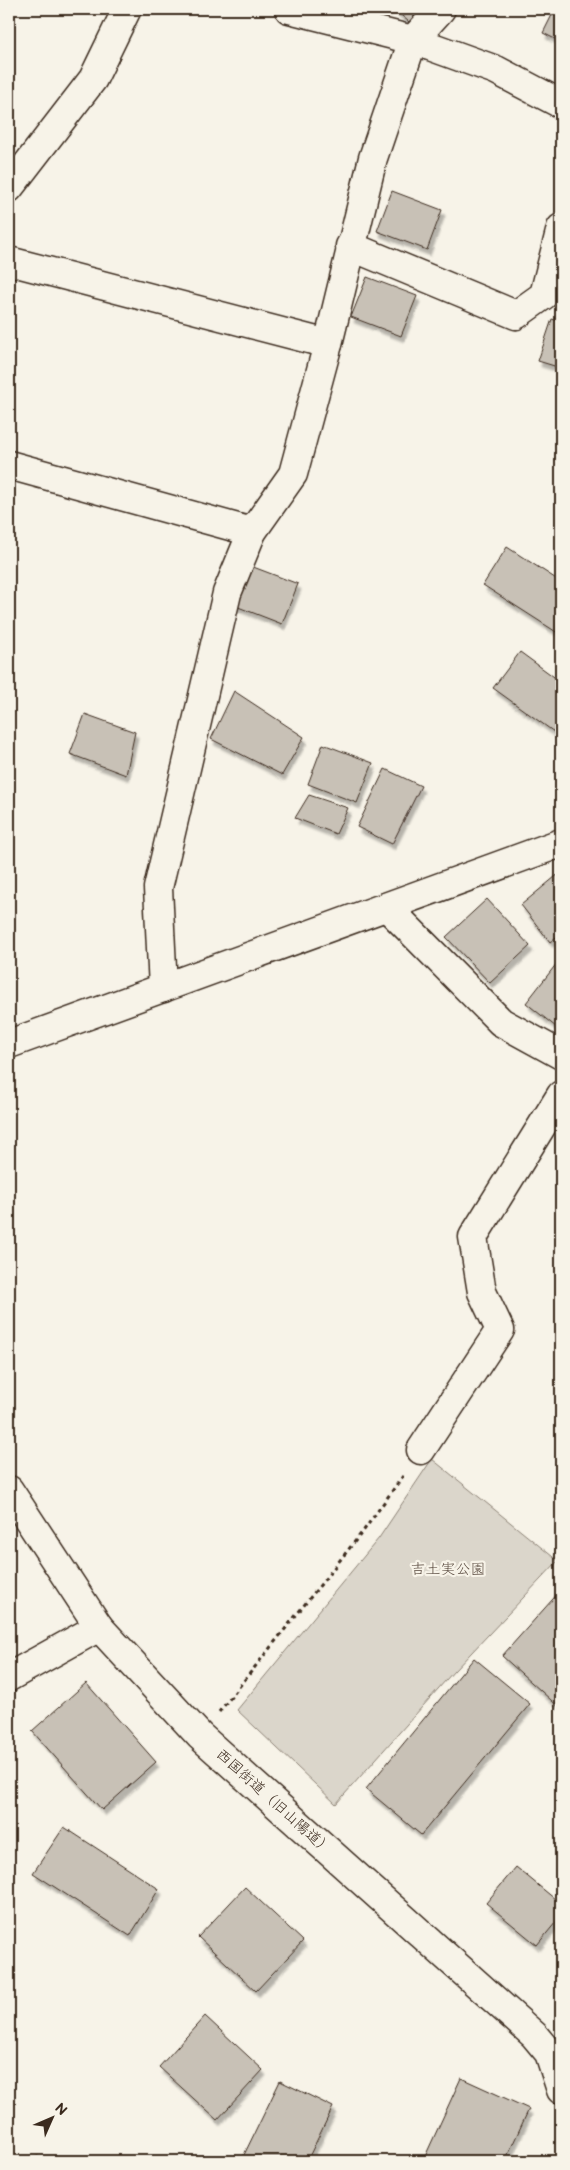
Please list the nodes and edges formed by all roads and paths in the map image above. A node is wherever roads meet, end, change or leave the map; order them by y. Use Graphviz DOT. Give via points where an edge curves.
graph roads {
  1 [pos="127,9"];
  2 [pos="289,9"];
  3 [pos="441,9"];
  4 [pos="413,40"];
  5 [pos="561,104"];
  6 [pos="9,188"];
  7 [pos="561,228"];
  8 [pos="350,246"];
  9 [pos="9,261"];
  10 [pos="328,344"];
  11 [pos="9,465"];
  12 [pos="252,532"];
  13 [pos="561,843"];
  14 [pos="386,907"];
  15 [pos="163,988"];
  16 [pos="9,1044"];
  17 [pos="561,1055"];
  18 [pos="561,1096"];
  19 [pos="421,1450"];
  20 [pos="9,1490"];
  21 [pos="99,1627"];
  22 [pos="9,1676"];
  23 [pos="200,1736"];
  24 [pos="555,2050"];
  25 [pos="561,2090"];
  1 -- 6 [label="street" via="93,79"];
  2 -- 4 [label="street"];
  3 -- 4 [label="street"];
  4 -- 5 [label="street" via="496,70"];
  4 -- 8 [label="street" via="373,158"];
  7 -- 8 [label="street" via="544,295 516,315"];
  8 -- 10 [label="street"];
  9 -- 10 [label="street"];
  10 -- 12 [label="street" via="293,474"];
  11 -- 12 [label="street"];
  12 -- 15 [label="street" via="227,593 158,888"];
  13 -- 14 [label="street"];
  14 -- 15 [label="street"];
  14 -- 17 [label="street" via="501,1022"];
  15 -- 16 [label="street"];
  18 -- 19 [label="street" via="473,1237 482,1292 500,1330"];
  19 -- 23 [label="path" via="364,1530"];
  20 -- 21 [label="street, 西国街道（旧山陽道）"];
  21 -- 22 [label="street"];
  21 -- 23 [label="street, 西国街道（旧山陽道）"];
  23 -- 24 [label="street, 西国街道（旧山陽道）" via="534,2035"];
  24 -- 25 [label="street, 西国街道（旧山陽道）"];
}
